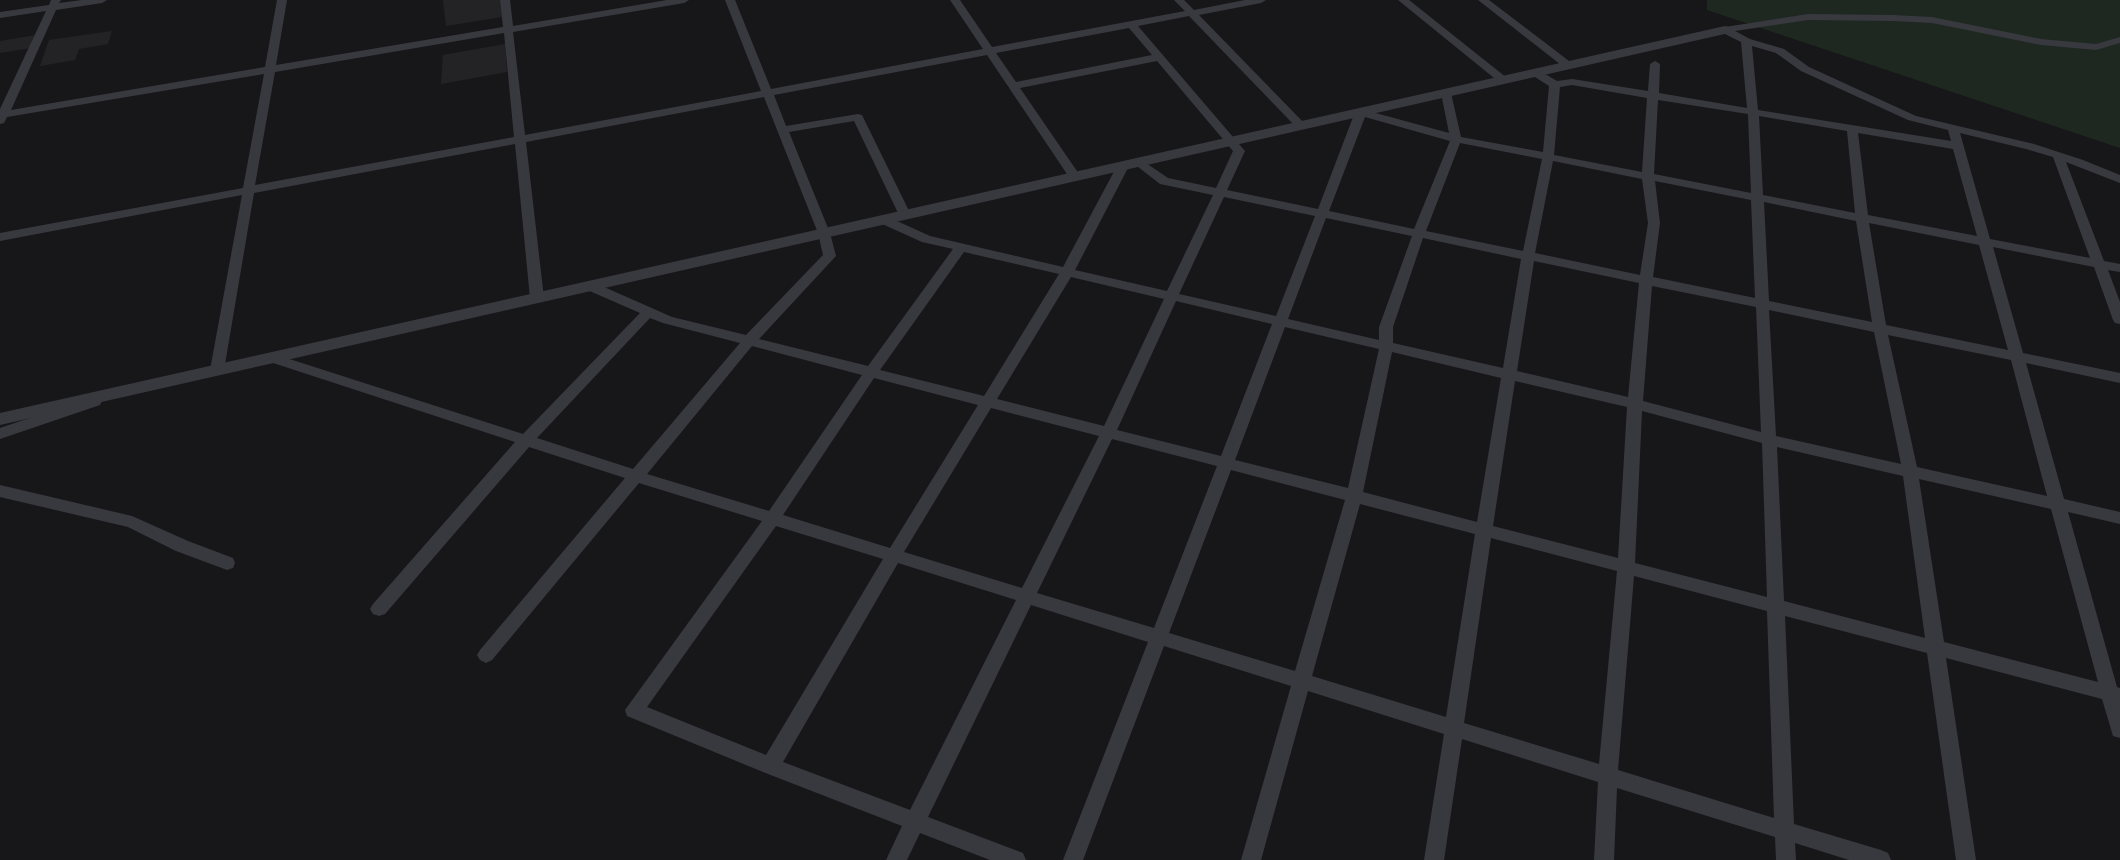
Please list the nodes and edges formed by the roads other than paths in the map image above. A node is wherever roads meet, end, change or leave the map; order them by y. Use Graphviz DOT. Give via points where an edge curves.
graph roads {
  1 [pos="102,0"];
  2 [pos="282,0"];
  3 [pos="505,0"];
  4 [pos="684,0"];
  5 [pos="730,0"];
  6 [pos="955,0"];
  7 [pos="1180,0"];
  8 [pos="1261,0"];
  9 [pos="1403,0"];
  10 [pos="1483,0"];
  11 [pos="54,4"];
  12 [pos="1192,13"];
  13 [pos="0,15"];
  14 [pos="1131,24"];
  15 [pos="508,30"];
  16 [pos="1725,30"];
  17 [pos="2120,40"];
  18 [pos="1746,41"];
  19 [pos="990,51"];
  20 [pos="1160,57"];
  21 [pos="1655,64"];
  22 [pos="1569,66"];
  23 [pos="269,70"];
  24 [pos="1536,73"];
  25 [pos="1503,80"];
  26 [pos="1554,85"];
  27 [pos="1014,86"];
  28 [pos="768,93"];
  29 [pos="1446,93"];
  30 [pos="1654,96"];
  31 [pos="1362,112"];
  32 [pos="1752,112"];
  33 [pos="1,117"];
  34 [pos="1302,126"];
  35 [pos="1953,127"];
  36 [pos="1852,129"];
  37 [pos="783,130"];
  38 [pos="520,139"];
  39 [pos="1456,139"];
  40 [pos="1232,142"];
  41 [pos="1958,146"];
  42 [pos="2058,155"];
  43 [pos="1548,157"];
  44 [pos="1138,163"];
  45 [pos="1123,166"];
  46 [pos="1075,177"];
  47 [pos="1648,177"];
  48 [pos="2120,179"];
  49 [pos="248,190"];
  50 [pos="1221,193"];
  51 [pos="1756,198"];
  52 [pos="1323,213"];
  53 [pos="905,215"];
  54 [pos="1862,218"];
  55 [pos="884,220"];
  56 [pos="824,233"];
  57 [pos="1419,233"];
  58 [pos="0,237"];
  59 [pos="1984,242"];
  60 [pos="961,247"];
  61 [pos="1528,256"];
  62 [pos="2099,264"];
  63 [pos="2120,268"];
  64 [pos="1067,272"];
  65 [pos="1646,281"];
  66 [pos="590,286"];
  67 [pos="1173,297"];
  68 [pos="537,298"];
  69 [pos="1761,304"];
  70 [pos="649,311"];
  71 [pos="2120,320"];
  72 [pos="1280,322"];
  73 [pos="1880,329"];
  74 [pos="749,340"];
  75 [pos="1386,347"];
  76 [pos="2016,357"];
  77 [pos="272,358"];
  78 [pos="217,370"];
  79 [pos="871,372"];
  80 [pos="1509,375"];
  81 [pos="2120,378"];
  82 [pos="125,391"];
  83 [pos="989,402"];
  84 [pos="1635,404"];
  85 [pos="0,419"];
  86 [pos="1108,432"];
  87 [pos="0,434"];
  88 [pos="526,440"];
  89 [pos="1769,440"];
  90 [pos="1226,463"];
  91 [pos="1910,470"];
  92 [pos="636,476"];
  93 [pos="0,491"];
  94 [pos="1354,496"];
  95 [pos="2057,503"];
  96 [pos="773,518"];
  97 [pos="2120,518"];
  98 [pos="1484,530"];
  99 [pos="894,555"];
  100 [pos="227,563"];
  101 [pos="1626,568"];
  102 [pos="1026,596"];
  103 [pos="1776,607"];
  104 [pos="379,609"];
  105 [pos="1159,638"];
  106 [pos="1936,648"];
  107 [pos="486,655"];
  108 [pos="1303,682"];
  109 [pos="2115,695"];
  110 [pos="1454,728"];
  111 [pos="2120,730"];
  112 [pos="770,766"];
  113 [pos="1608,775"];
  114 [pos="914,823"];
  115 [pos="1784,830"];
  116 [pos="896,860"];
  117 [pos="1016,860"];
  118 [pos="1073,860"];
  119 [pos="1251,860"];
  120 [pos="1434,860"];
  121 [pos="1604,860"];
  122 [pos="1786,860"];
  123 [pos="1881,860"];
  124 [pos="1966,860"];
  1 -- 11 [label="street"];
  2 -- 23 [label="street"];
  3 -- 15 [label="street"];
  4 -- 15 [label="street"];
  5 -- 28 [label="street"];
  6 -- 19 [label="street"];
  7 -- 12 [label="street"];
  8 -- 12 [label="street"];
  9 -- 25 [label="street"];
  10 -- 22 [label="street"];
  11 -- 13 [label="street"];
  11 -- 33 [label="street"];
  12 -- 14 [label="street"];
  12 -- 34 [label="street"];
  14 -- 19 [label="street"];
  14 -- 20 [label="street"];
  15 -- 23 [label="street"];
  15 -- 38 [label="street"];
  16 -- 17 [label="street" via="1808,17 1893,18 1932,20 2041,42 2096,47"];
  16 -- 18 [label="street"];
  16 -- 22 [label="street"];
  18 -- 32 [label="street"];
  18 -- 35 [label="street" via="1780,51 1805,69 1912,118"];
  19 -- 27 [label="street"];
  19 -- 28 [label="street"];
  20 -- 27 [label="street"];
  20 -- 40 [label="street"];
  21 -- 30 [label="street"];
  22 -- 24 [label="street"];
  23 -- 33 [label="street"];
  23 -- 49 [label="street"];
  24 -- 25 [label="street"];
  24 -- 26 [label="street"];
  25 -- 29 [label="street"];
  26 -- 30 [label="street" via="1572,82"];
  26 -- 43 [label="street"];
  27 -- 46 [label="street"];
  28 -- 37 [label="street"];
  28 -- 38 [label="street"];
  29 -- 31 [label="street"];
  29 -- 39 [label="street"];
  30 -- 32 [label="street"];
  30 -- 47 [label="street"];
  31 -- 34 [label="street"];
  31 -- 39 [label="street"];
  31 -- 52 [label="street"];
  32 -- 36 [label="street"];
  32 -- 51 [label="street"];
  34 -- 40 [label="street"];
  35 -- 41 [label="street"];
  35 -- 42 [label="street"];
  36 -- 41 [label="street"];
  36 -- 54 [label="street"];
  37 -- 53 [label="street" via="858,117"];
  37 -- 56 [label="street"];
  38 -- 49 [label="street"];
  38 -- 68 [label="street"];
  39 -- 43 [label="street"];
  39 -- 57 [label="street"];
  40 -- 44 [label="street"];
  40 -- 50 [label="street" via="1239,151"];
  41 -- 59 [label="street"];
  42 -- 48 [label="street"];
  42 -- 62 [label="street"];
  43 -- 47 [label="street"];
  43 -- 61 [label="street"];
  44 -- 45 [label="street"];
  44 -- 50 [label="street" via="1164,181"];
  45 -- 46 [label="street"];
  45 -- 64 [label="street"];
  46 -- 53 [label="street"];
  47 -- 51 [label="street"];
  47 -- 65 [label="street" via="1654,223"];
  49 -- 58 [label="street"];
  49 -- 78 [label="street"];
  50 -- 52 [label="street"];
  50 -- 67 [label="street"];
  51 -- 54 [label="street"];
  51 -- 69 [label="street"];
  52 -- 57 [label="street"];
  52 -- 72 [label="street"];
  53 -- 55 [label="street"];
  54 -- 59 [label="street"];
  54 -- 73 [label="street"];
  55 -- 56 [label="street"];
  55 -- 60 [label="street" via="926,239"];
  56 -- 66 [label="street"];
  56 -- 74 [label="street" via="830,256"];
  57 -- 61 [label="street"];
  57 -- 75 [label="street" via="1386,327"];
  59 -- 62 [label="street"];
  59 -- 76 [label="street"];
  60 -- 64 [label="street"];
  60 -- 79 [label="street"];
  61 -- 65 [label="street"];
  61 -- 80 [label="street"];
  62 -- 63 [label="street"];
  62 -- 71 [label="street"];
  64 -- 67 [label="street"];
  64 -- 83 [label="street"];
  65 -- 69 [label="street"];
  65 -- 84 [label="street"];
  66 -- 68 [label="street"];
  66 -- 70 [label="street"];
  67 -- 72 [label="street"];
  67 -- 86 [label="street"];
  68 -- 77 [label="street"];
  69 -- 73 [label="street"];
  69 -- 89 [label="street"];
  70 -- 74 [label="street" via="668,320"];
  70 -- 88 [label="street"];
  72 -- 75 [label="street"];
  72 -- 90 [label="street"];
  73 -- 76 [label="street"];
  73 -- 91 [label="street"];
  74 -- 79 [label="street"];
  74 -- 92 [label="street"];
  75 -- 80 [label="street"];
  75 -- 94 [label="street"];
  76 -- 81 [label="street"];
  76 -- 95 [label="street"];
  77 -- 78 [label="street"];
  77 -- 88 [label="street"];
  78 -- 82 [label="street"];
  79 -- 83 [label="street"];
  79 -- 96 [label="street"];
  80 -- 84 [label="street"];
  80 -- 98 [label="street"];
  82 -- 85 [label="street"];
  82 -- 87 [label="street"];
  83 -- 86 [label="street"];
  83 -- 99 [label="street"];
  84 -- 89 [label="street"];
  84 -- 101 [label="street"];
  86 -- 90 [label="street"];
  86 -- 102 [label="street"];
  88 -- 92 [label="street"];
  88 -- 104 [label="street"];
  89 -- 91 [label="street"];
  89 -- 103 [label="street"];
  90 -- 94 [label="street"];
  90 -- 105 [label="street"];
  91 -- 95 [label="street"];
  91 -- 106 [label="street"];
  92 -- 96 [label="street"];
  92 -- 107 [label="street"];
  93 -- 100 [label="street" via="132,522 182,546"];
  94 -- 98 [label="street"];
  94 -- 108 [label="street"];
  95 -- 97 [label="street"];
  95 -- 109 [label="street"];
  96 -- 99 [label="street"];
  96 -- 112 [label="street" via="634,710"];
  98 -- 101 [label="street"];
  98 -- 110 [label="street"];
  99 -- 102 [label="street"];
  99 -- 112 [label="street"];
  101 -- 103 [label="street"];
  101 -- 113 [label="street"];
  102 -- 105 [label="street"];
  102 -- 114 [label="street"];
  103 -- 106 [label="street"];
  103 -- 115 [label="street"];
  105 -- 108 [label="street"];
  105 -- 118 [label="street"];
  106 -- 109 [label="street"];
  106 -- 124 [label="street"];
  108 -- 110 [label="street"];
  108 -- 119 [label="street"];
  109 -- 111 [label="street"];
  110 -- 113 [label="street"];
  110 -- 120 [label="street"];
  112 -- 114 [label="street"];
  113 -- 115 [label="street"];
  113 -- 121 [label="street"];
  114 -- 116 [label="street"];
  114 -- 117 [label="street"];
  115 -- 122 [label="street"];
  115 -- 123 [label="street"];
}
